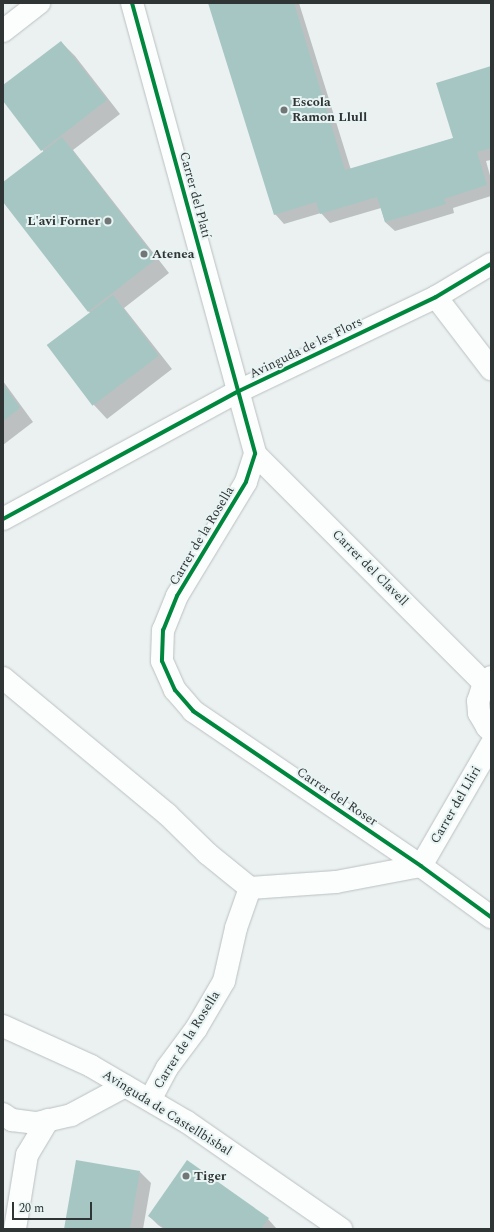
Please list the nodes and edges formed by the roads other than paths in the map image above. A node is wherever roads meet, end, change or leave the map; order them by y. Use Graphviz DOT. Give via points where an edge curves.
graph roads {
  1 [pos="132,3"];
  2 [pos="25,7"];
  3 [pos="3,31"];
  4 [pos="491,264"];
  5 [pos="436,297"];
  6 [pos="491,369"];
  7 [pos="239,391"];
  8 [pos="256,454"];
  9 [pos="3,519"];
  10 [pos="3,678"];
  11 [pos="488,680"];
  12 [pos="175,690"];
  13 [pos="491,731"];
  14 [pos="491,745"];
  15 [pos="421,866"];
  16 [pos="250,888"];
  17 [pos="491,917"];
  18 [pos="3,1026"];
  19 [pos="125,1086"];
  20 [pos="150,1100"];
  21 [pos="3,1114"];
  22 [pos="48,1120"];
  23 [pos="15,1229"];
  24 [pos="341,1229"];
  1 -- 7 [label="street, Carrer del Platí"];
  2 -- 3 [label="street"];
  4 -- 5 [label="street, Avinguda de les Flors"];
  5 -- 6 [label="street"];
  5 -- 7 [label="street, Avinguda de les Flors"];
  7 -- 8 [label="street"];
  7 -- 9 [label="street, Avinguda de les Flors"];
  8 -- 11 [label="street, Carrer del Clavell"];
  8 -- 12 [label="street, Carrer de la Rosella" via="246,482 177,596 163,630 162,661"];
  10 -- 16 [label="street" via="167,814 208,854"];
  11 -- 13 [label="street" via="478,701 479,713"];
  12 -- 15 [label="street, Carrer del Roser" via="193,711"];
  14 -- 15 [label="street, Carrer del Lliri"];
  15 -- 16 [label="street" via="336,882"];
  15 -- 17 [label="street, Carrer del Roser"];
  16 -- 20 [label="street, Carrer de la Rosella" via="236,928 224,980 196,1029 167,1068"];
  18 -- 19 [label="street, Avinguda de Castellbisbal" via="91,1066"];
  19 -- 20 [label="street, Avinguda de Castellbisbal"];
  19 -- 22 [label="street" via="71,1115"];
  20 -- 24 [label="street, Avinguda de Castellbisbal" via="187,1122"];
  21 -- 22 [label="street" via="12,1120 37,1123"];
  22 -- 23 [label="street" via="27,1155"];
}
